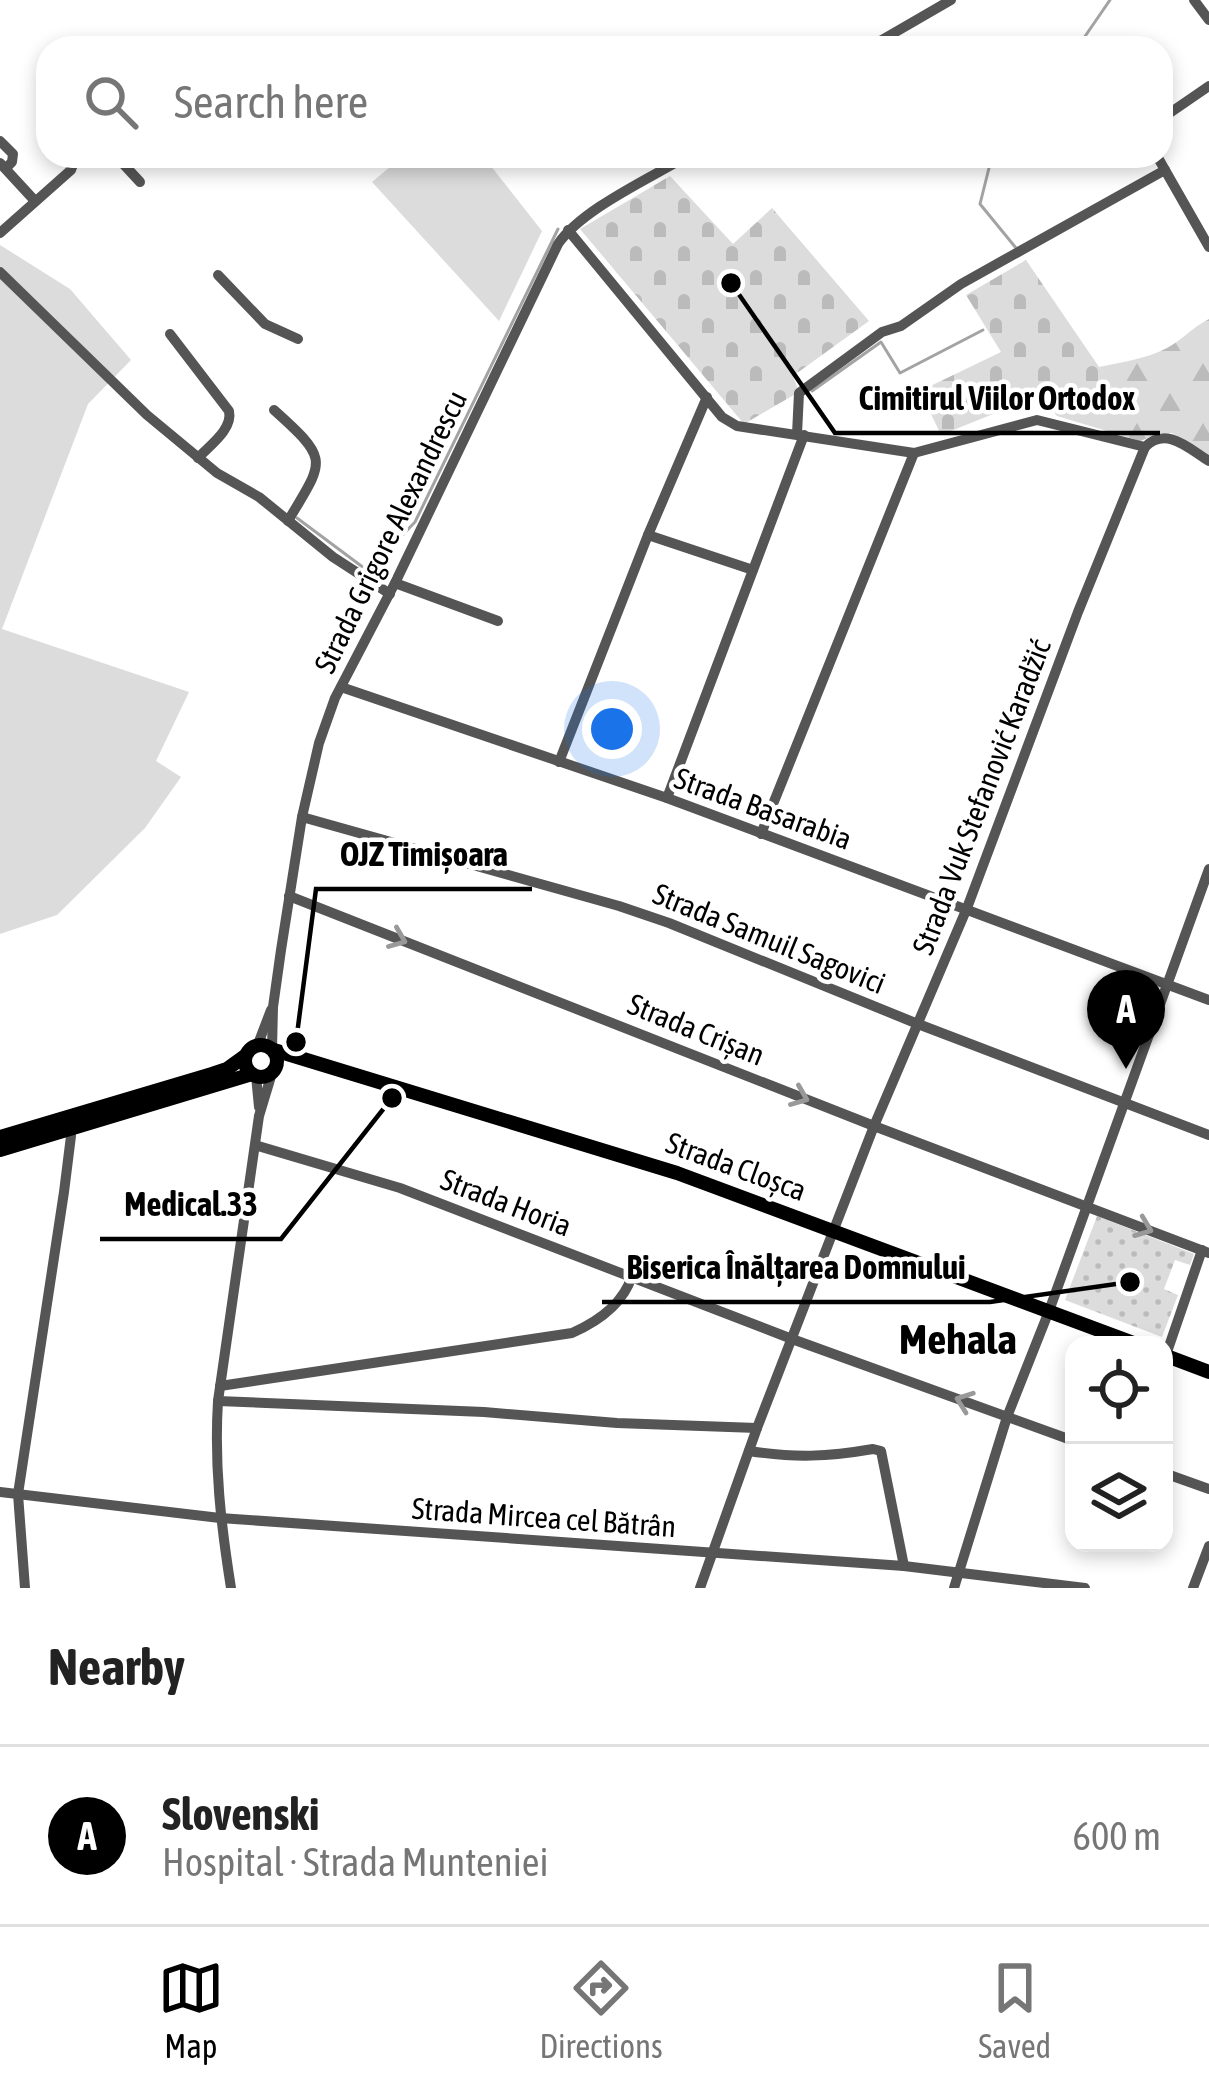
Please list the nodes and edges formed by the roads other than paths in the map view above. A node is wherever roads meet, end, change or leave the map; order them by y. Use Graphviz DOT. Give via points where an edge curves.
graph roads {
  1 [pos="951,0"];
  2 [pos="1194,0"];
  3 [pos="1209,20"];
  4 [pos="889,36"];
  5 [pos="1209,86"];
  6 [pos="1173,111"];
  7 [pos="0,141"];
  8 [pos="3,166"];
  9 [pos="72,168"];
  10 [pos="127,168"];
  11 [pos="668,168"];
  12 [pos="1165,170"];
  13 [pos="140,182"];
  14 [pos="35,201"];
  15 [pos="568,230"];
  16 [pos="0,233"];
  17 [pos="1209,247"];
  18 [pos="0,272"];
  19 [pos="218,275"];
  20 [pos="170,334"];
  21 [pos="298,339"];
  22 [pos="707,397"];
  23 [pos="274,410"];
  24 [pos="801,435"];
  25 [pos="1145,447"];
  26 [pos="914,453"];
  27 [pos="198,458"];
  28 [pos="1209,461"];
  29 [pos="287,521"];
  30 [pos="648,535"];
  31 [pos="753,570"];
  32 [pos="393,588"];
  33 [pos="498,621"];
  34 [pos="341,687"];
  35 [pos="559,762"];
  36 [pos="667,798"];
  37 [pos="302,817"];
  38 [pos="761,834"];
  39 [pos="1209,868"];
  40 [pos="290,896"];
  41 [pos="1196,905"];
  42 [pos="967,908"];
  43 [pos="1209,910"];
  44 [pos="1167,982"];
  45 [pos="1209,1000"];
  46 [pos="918,1024"];
  47 [pos="268,1048"];
  48 [pos="245,1056"];
  49 [pos="308,1062"];
  50 [pos="264,1073"];
  51 [pos="1124,1102"];
  52 [pos="69,1124"];
  53 [pos="874,1126"];
  54 [pos="1209,1135"];
  55 [pos="0,1137"];
  56 [pos="255,1145"];
  57 [pos="0,1150"];
  58 [pos="1086,1206"];
  59 [pos="835,1231"];
  60 [pos="1206,1251"];
  61 [pos="632,1276"];
  62 [pos="1049,1311"];
  63 [pos="1115,1336"];
  64 [pos="1172,1336"];
  65 [pos="792,1339"];
  66 [pos="1173,1358"];
  67 [pos="1209,1372"];
  68 [pos="220,1386"];
  69 [pos="218,1401"];
  70 [pos="1006,1417"];
  71 [pos="757,1428"];
  72 [pos="1065,1438"];
  73 [pos="749,1451"];
  74 [pos="1173,1476"];
  75 [pos="1209,1489"];
  76 [pos="0,1492"];
  77 [pos="18,1494"];
  78 [pos="220,1518"];
  79 [pos="1209,1546"];
  80 [pos="711,1554"];
  81 [pos="904,1566"];
  82 [pos="960,1571"];
  83 [pos="25,1588"];
  84 [pos="231,1588"];
  85 [pos="700,1588"];
  86 [pos="957,1588"];
  87 [pos="1085,1588"];
  88 [pos="1193,1588"];
  1 -- 4 [label="street"];
  2 -- 3 [label="street"];
  5 -- 6 [label="street"];
  7 -- 8 [label="street" via="14,158"];
  8 -- 14 [label="street"];
  9 -- 14 [label="street"];
  10 -- 13 [label="street"];
  11 -- 15 [label="street, Strada Grigore Alexandrescu"];
  12 -- 17 [label="street"];
  12 -- 24 [label="street" via="882,332 799,392"];
  14 -- 16 [label="street"];
  15 -- 22 [label="street"];
  15 -- 32 [label="street, Strada Grigore Alexandrescu"];
  18 -- 27 [label="street"];
  19 -- 21 [label="street" via="265,324"];
  20 -- 27 [label="street" via="231,418"];
  22 -- 24 [label="street" via="737,426"];
  22 -- 30 [label="street"];
  23 -- 29 [label="street" via="316,455 313,480"];
  24 -- 26 [label="street"];
  24 -- 31 [label="street"];
  25 -- 26 [label="street" via="1037,419"];
  25 -- 28 [label="street" via="1170,437"];
  25 -- 42 [label="street, Strada Vuk Stefanović Karadžić"];
  26 -- 38 [label="street"];
  27 -- 29 [label="street"];
  29 -- 32 [label="street"];
  30 -- 31 [label="street"];
  30 -- 35 [label="street"];
  31 -- 36 [label="street"];
  32 -- 33 [label="street"];
  32 -- 34 [label="street, Strada Grigore Alexandrescu"];
  34 -- 35 [label="street, Strada Basarabia"];
  34 -- 37 [label="street, Strada Grigore Alexandrescu"];
  35 -- 36 [label="street, Strada Basarabia"];
  36 -- 38 [label="street, Strada Basarabia"];
  37 -- 40 [label="street, Strada Grigore Alexandrescu"];
  37 -- 46 [label="street, Strada Samuil Sagovici" via="670,923"];
  38 -- 42 [label="street, Strada Basarabia"];
  39 -- 41 [label="street"];
  40 -- 47 [label="street, Strada Grigore Alexandrescu"];
  40 -- 53 [label="street, Strada Crișan, one-way"];
  41 -- 43 [label="street"];
  41 -- 44 [label="street"];
  42 -- 44 [label="street, Strada Basarabia"];
  42 -- 46 [label="street, Strada Vuk Stefanović Karadžić"];
  44 -- 45 [label="street, Strada Basarabia"];
  44 -- 51 [label="street"];
  46 -- 51 [label="street, Strada Samuil Sagovici"];
  46 -- 53 [label="street, Strada Vuk Stefanović Karadžić"];
  47 -- 48 [label="main road"];
  47 -- 49 [label="main road, Strada Cloșca"];
  47 -- 50 [label="main road" via="278,1058"];
  48 -- 50 [label="main road" via="246,1068"];
  48 -- 52 [label="main road"];
  49 -- 50 [label="main road, Strada Cloșca"];
  49 -- 59 [label="main road, Strada Cloșca" via="611,1152"];
  50 -- 52 [label="main road, Strada Cloșca"];
  50 -- 56 [label="street"];
  51 -- 54 [label="street, Strada Samuil Sagovici"];
  51 -- 58 [label="street"];
  52 -- 55 [label="main road"];
  52 -- 57 [label="main road"];
  52 -- 77 [label="street"];
  53 -- 58 [label="street, Strada Crișan"];
  53 -- 59 [label="street, Strada Vuk Stefanović Karadžić"];
  56 -- 61 [label="street, Strada Horia" via="400,1188"];
  56 -- 68 [label="street"];
  58 -- 60 [label="street, Strada Crișan, one-way"];
  58 -- 62 [label="street"];
  59 -- 62 [label="main road, Strada Cloșca"];
  59 -- 65 [label="street, Strada Vuk Stefanović Karadžić"];
  60 -- 64 [label="street"];
  61 -- 65 [label="street, Strada Horia"];
  61 -- 68 [label="street" via="616,1304 572,1334"];
  62 -- 63 [label="main road, Strada Cloșca"];
  62 -- 70 [label="street"];
  70 -- 65 [label="street, Strada Horia, one-way"];
  65 -- 71 [label="street, Strada Vuk Stefanović Karadžić"];
  66 -- 67 [label="main road"];
  68 -- 69 [label="street"];
  69 -- 71 [label="street"];
  69 -- 78 [label="street"];
  70 -- 72 [label="street, Strada Horia"];
  70 -- 82 [label="street"];
  71 -- 73 [label="street, Strada Vuk Stefanović Karadžić"];
  73 -- 80 [label="street, Strada Vuk Stefanović Karadžić"];
  73 -- 81 [label="street" via="881,1451"];
  74 -- 75 [label="street"];
  76 -- 77 [label="street, Strada Mircea cel Bătrân"];
  77 -- 78 [label="street, Strada Mircea cel Bătrân"];
  77 -- 83 [label="street"];
  78 -- 80 [label="street, Strada Mircea cel Bătrân"];
  78 -- 84 [label="street"];
  79 -- 88 [label="street"];
  80 -- 81 [label="street, Strada Mircea cel Bătrân"];
  80 -- 85 [label="street, Strada Vuk Stefanović Karadžić"];
  81 -- 82 [label="street, Strada Mircea cel Bătrân"];
  82 -- 86 [label="street"];
  82 -- 87 [label="street, Strada Mircea cel Bătrân"];
}
